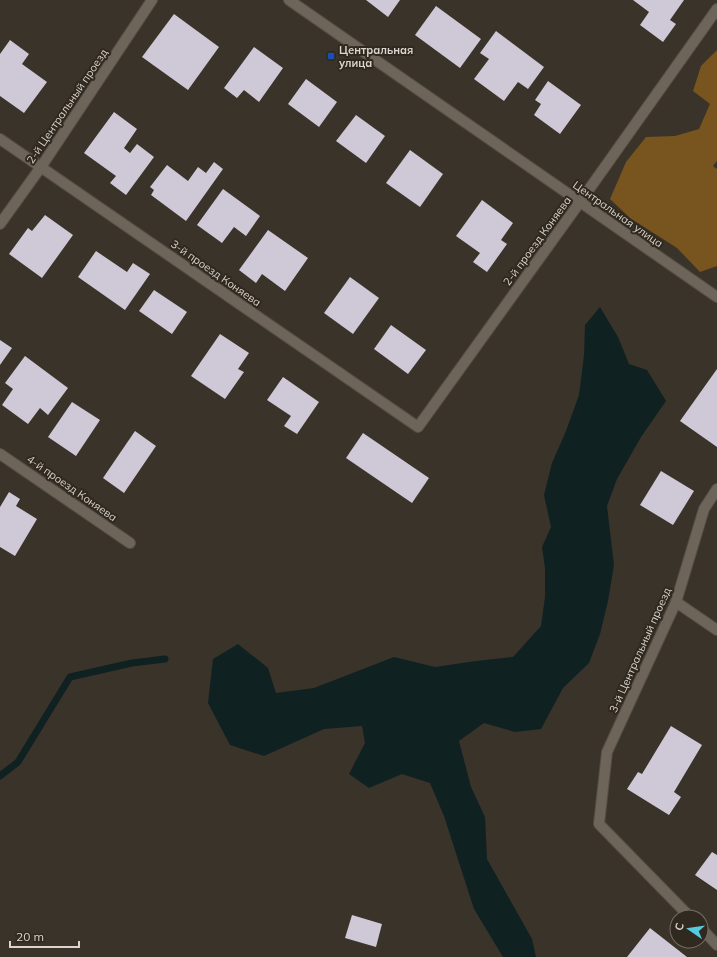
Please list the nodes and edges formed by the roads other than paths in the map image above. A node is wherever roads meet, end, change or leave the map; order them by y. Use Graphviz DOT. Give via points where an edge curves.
graph roads {
  1 [pos="152,0"];
  2 [pos="289,0"];
  3 [pos="717,9"];
  4 [pos="0,139"];
  5 [pos="41,167"];
  6 [pos="580,202"];
  7 [pos="0,224"];
  8 [pos="717,297"];
  9 [pos="418,427"];
  10 [pos="0,454"];
  11 [pos="717,489"];
  12 [pos="130,543"];
  13 [pos="676,602"];
  14 [pos="717,630"];
  15 [pos="682,909"];
  16 [pos="709,936"];
  17 [pos="717,944"];
  1 -- 5 [label="street, 2-й Центральный проезд"];
  2 -- 6 [label="street, Центральная улица"];
  3 -- 6 [label="street, 2-й проезд Коняева"];
  4 -- 5 [label="street, 3-й проезд Коняева"];
  5 -- 7 [label="street, 2-й Центральный проезд"];
  5 -- 9 [label="street, 3-й проезд Коняева"];
  6 -- 8 [label="street, Центральная улица"];
  6 -- 9 [label="street, 2-й проезд Коняева"];
  10 -- 12 [label="street, 4-й проезд Коняева"];
  11 -- 13 [label="street, 3-й Центральный проезд" via="704,509"];
  13 -- 14 [label="street"];
  13 -- 15 [label="street, 3-й Центральный проезд" via="607,752 598,824"];
  16 -- 17 [label="street"];
}
